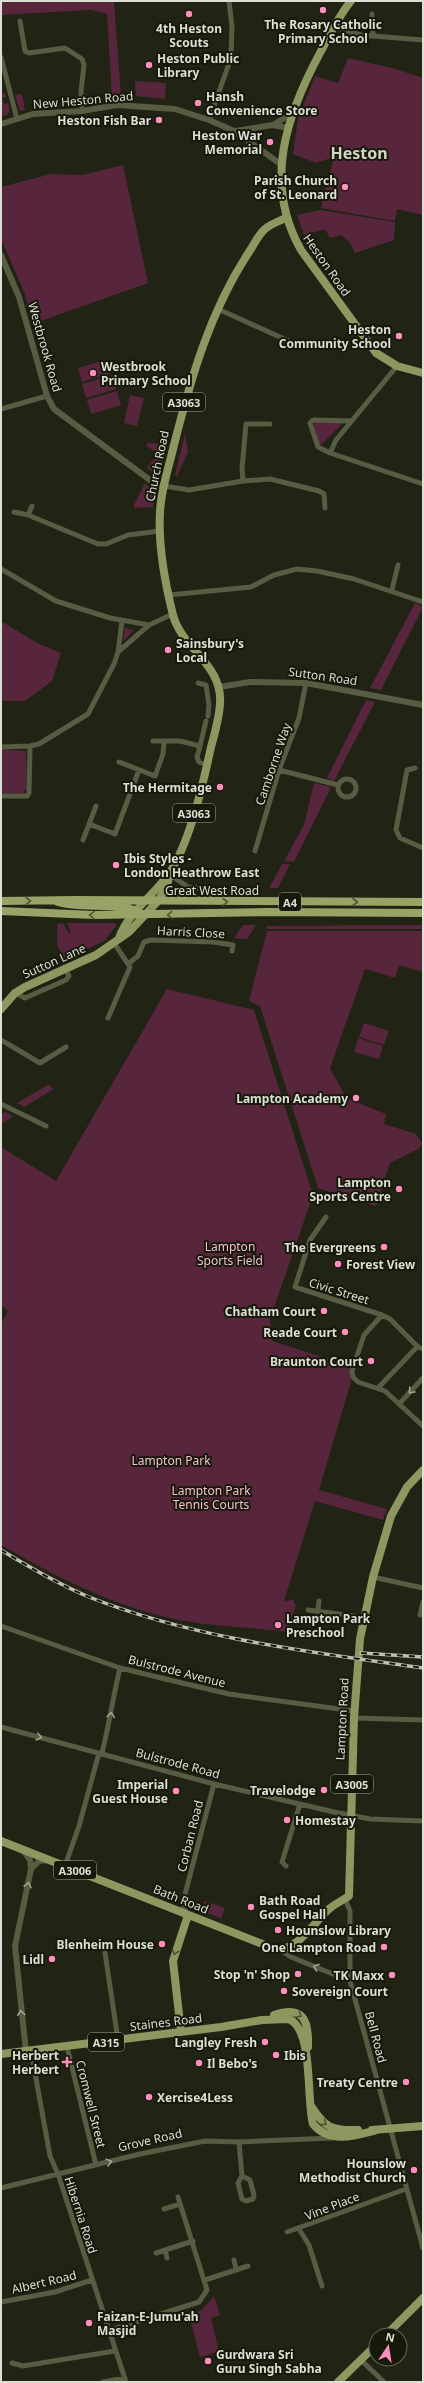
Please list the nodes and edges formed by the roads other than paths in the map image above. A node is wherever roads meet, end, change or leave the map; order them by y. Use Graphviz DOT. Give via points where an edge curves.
graph roads {
  1 [pos="229,1"];
  2 [pos="351,1"];
  3 [pos="372,14"];
  4 [pos="20,21"];
  5 [pos="334,27"];
  6 [pos="373,36"];
  7 [pos="423,40"];
  8 [pos="1,57"];
  9 [pos="82,112"];
  10 [pos="291,114"];
  11 [pos="17,119"];
  12 [pos="209,120"];
  13 [pos="1,124"];
  14 [pos="273,125"];
  15 [pos="288,128"];
  16 [pos="235,131"];
  17 [pos="282,165"];
  18 [pos="286,218"];
  19 [pos="1,255"];
  20 [pos="4,270"];
  21 [pos="218,309"];
  22 [pos="302,347"];
  23 [pos="397,366"];
  24 [pos="423,373"];
  25 [pos="47,396"];
  26 [pos="1,409"];
  27 [pos="351,421"];
  28 [pos="270,424"];
  29 [pos="330,453"];
  30 [pos="243,481"];
  31 [pos="423,484"];
  32 [pos="164,486"];
  33 [pos="32,506"];
  34 [pos="325,508"];
  35 [pos="14,512"];
  36 [pos="28,515"];
  37 [pos="160,531"];
  38 [pos="398,565"];
  39 [pos="1,569"];
  40 [pos="392,590"];
  41 [pos="169,595"];
  42 [pos="423,602"];
  43 [pos="173,614"];
  44 [pos="122,621"];
  45 [pos="149,625"];
  46 [pos="118,652"];
  47 [pos="198,683"];
  48 [pos="306,683"];
  49 [pos="220,687"];
  50 [pos="220,704"];
  51 [pos="423,704"];
  52 [pos="209,705"];
  53 [pos="153,741"];
  54 [pos="164,742"];
  55 [pos="30,746"];
  56 [pos="200,746"];
  57 [pos="1,747"];
  58 [pos="119,762"];
  59 [pos="207,765"];
  60 [pos="415,768"];
  61 [pos="139,770"];
  62 [pos="279,770"];
  63 [pos="338,785"];
  64 [pos="1,796"];
  65 [pos="96,806"];
  66 [pos="89,824"];
  67 [pos="83,840"];
  68 [pos="423,848"];
  69 [pos="256,851"];
  70 [pos="170,873"];
  71 [pos="1,901"];
  72 [pos="55,901"];
  73 [pos="145,901"];
  74 [pos="158,901"];
  75 [pos="209,902"];
  76 [pos="423,902"];
  77 [pos="1,911"];
  78 [pos="134,912"];
  79 [pos="423,913"];
  80 [pos="143,915"];
  81 [pos="116,941"];
  82 [pos="232,951"];
  83 [pos="130,963"];
  84 [pos="1,1009"];
  85 [pos="108,1018"];
  86 [pos="1,1040"];
  87 [pos="66,1047"];
  88 [pos="1,1104"];
  89 [pos="46,1126"];
  90 [pos="326,1217"];
  91 [pos="382,1315"];
  92 [pos="420,1348"];
  93 [pos="423,1378"];
  94 [pos="378,1388"];
  95 [pos="399,1404"];
  96 [pos="423,1426"];
  97 [pos="423,1470"];
  98 [pos="373,1577"];
  99 [pos="423,1588"];
  100 [pos="319,1601"];
  101 [pos="423,1602"];
  102 [pos="308,1610"];
  103 [pos="318,1610"];
  104 [pos="420,1615"];
  105 [pos="363,1623"];
  106 [pos="1,1626"];
  107 [pos="120,1668"];
  108 [pos="354,1714"];
  109 [pos="423,1720"];
  110 [pos="1,1728"];
  111 [pos="100,1753"];
  112 [pos="214,1784"];
  113 [pos="300,1804"];
  114 [pos="351,1816"];
  115 [pos="423,1821"];
  116 [pos="1,1841"];
  117 [pos="21,1848"];
  118 [pos="48,1860"];
  119 [pos="65,1866"];
  120 [pos="286,1866"];
  121 [pos="31,1869"];
  122 [pos="345,1899"];
  123 [pos="188,1915"];
  124 [pos="280,1950"];
  125 [pos="105,1953"];
  126 [pos="350,1981"];
  127 [pos="181,2032"];
  128 [pos="118,2040"];
  129 [pos="67,2047"];
  130 [pos="28,2052"];
  131 [pos="1,2054"];
  132 [pos="310,2105"];
  133 [pos="423,2126"];
  134 [pos="391,2129"];
  135 [pos="377,2130"];
  136 [pos="319,2131"];
  137 [pos="342,2137"];
  138 [pos="308,2140"];
  139 [pos="239,2142"];
  140 [pos="96,2165"];
  141 [pos="58,2174"];
  142 [pos="242,2176"];
  143 [pos="1,2188"];
  144 [pos="406,2189"];
  145 [pos="178,2197"];
  146 [pos="180,2204"];
  147 [pos="164,2209"];
  148 [pos="299,2229"];
  149 [pos="288,2232"];
  150 [pos="193,2241"];
  151 [pos="423,2248"];
  152 [pos="165,2250"];
  153 [pos="156,2253"];
  154 [pos="167,2258"];
  155 [pos="234,2260"];
  156 [pos="248,2266"];
  157 [pos="236,2270"];
  158 [pos="92,2280"];
  159 [pos="205,2280"];
  160 [pos="322,2286"];
  161 [pos="423,2298"];
  162 [pos="1,2302"];
  163 [pos="394,2327"];
  164 [pos="110,2330"];
  165 [pos="115,2351"];
  166 [pos="368,2353"];
  167 [pos="361,2360"];
  168 [pos="12,2363"];
  169 [pos="126,2380"];
  170 [pos="103,2382"];
  171 [pos="340,2382"];
  172 [pos="384,2382"];
  1 -- 12 [label="street" via="232,27 231,58"];
  2 -- 5 [label="main road, Heston Road"];
  3 -- 6 [label="street"];
  4 -- 9 [label="street" via="25,51 28,53 65,48 82,58"];
  5 -- 6 [label="street" via="347,33"];
  5 -- 10 [label="main road, Heston Road"];
  6 -- 7 [label="street"];
  8 -- 11 [label="street"];
  9 -- 11 [label="street, New Heston Road" via="34,114"];
  9 -- 12 [label="street, New Heston Road" via="117,105 153,106 182,110"];
  10 -- 14 [label="street"];
  10 -- 15 [label="main road, Heston Road"];
  11 -- 13 [label="street, New Heston Road"];
  12 -- 16 [label="street, New Heston Road"];
  14 -- 15 [label="street"];
  14 -- 16 [label="street"];
  15 -- 17 [label="main road, Heston Road"];
  16 -- 17 [label="street, New Heston Road"];
  17 -- 18 [label="main road, Heston Road" via="282,196"];
  18 -- 21 [label="main road, Church Road / A3063" via="261,233 237,270"];
  18 -- 23 [label="main road, Heston Road" via="300,250 368,344 383,359"];
  19 -- 20 [label="street, Westbrook Road"];
  20 -- 25 [label="street, Westbrook Road" via="19,297"];
  21 -- 22 [label="street"];
  21 -- 32 [label="main road, Church Road / A3063" via="193,371"];
  23 -- 24 [label="main road, Heston Road"];
  23 -- 27 [label="street"];
  25 -- 26 [label="street"];
  25 -- 32 [label="street, Westbrook Road" via="54,409 73,425 154,483"];
  27 -- 29 [label="street" via="336,440"];
  27 -- 29 [label="street" via="313,420 310,423 318,448"];
  28 -- 30 [label="street" via="246,424"];
  29 -- 31 [label="street"];
  30 -- 32 [label="street" via="189,490"];
  30 -- 34 [label="street" via="270,479 320,491 324,494"];
  32 -- 37 [label="main road, Church Road / A3063"];
  33 -- 36 [label="street"];
  35 -- 36 [label="street"];
  36 -- 37 [label="street" via="98,544 106,544 128,535"];
  37 -- 41 [label="main road, Church Road / A3063"];
  38 -- 40 [label="street"];
  39 -- 44 [label="street" via="56,601"];
  40 -- 41 [label="street" via="326,572 297,569 274,575 250,587"];
  40 -- 42 [label="street"];
  41 -- 43 [label="main road, Church Road / A3063"];
  43 -- 45 [label="street"];
  43 -- 49 [label="main road, Church Road / A3063" via="186,639 210,666"];
  44 -- 45 [label="street"];
  44 -- 46 [label="street"];
  45 -- 46 [label="street"];
  46 -- 55 [label="street" via="111,672 88,714 39,744"];
  47 -- 52 [label="street" via="206,685"];
  48 -- 49 [label="street, Sutton Road" via="250,682"];
  48 -- 51 [label="street, Sutton Road"];
  48 -- 62 [label="street, Camborne Way" via="299,718"];
  49 -- 50 [label="main road, A3063"];
  50 -- 52 [label="street"];
  50 -- 59 [label="main road, A3063"];
  52 -- 56 [label="street"];
  53 -- 54 [label="street"];
  54 -- 56 [label="street" via="180,741"];
  54 -- 61 [label="street" via="163,754 155,776"];
  55 -- 57 [label="street"];
  55 -- 64 [label="street" via="29,793 27,796"];
  56 -- 59 [label="street" via="197,758 199,762"];
  58 -- 61 [label="street"];
  59 -- 70 [label="main road, A3063" via="192,820"];
  60 -- 68 [label="street" via="407,770 396,830 400,838"];
  61 -- 66 [label="street" via="115,834"];
  62 -- 63 [label="street"];
  62 -- 69 [label="street, Camborne Way"];
  65 -- 66 [label="street"];
  66 -- 67 [label="street"];
  70 -- 73 [label="main road, A3063"];
  70 -- 74 [label="main road, A3063"];
  70 -- 75 [label="street" via="188,887 208,889"];
  71 -- 72 [label="highway, Great West Road / A4, one-way"];
  72 -- 73 [label="highway, Great West Road / A4"];
  72 -- 78 [label="highway, A4" via="79,907"];
  73 -- 74 [label="highway, Great West Road / A4"];
  73 -- 78 [label="main road, Sutton Lane / A3063"];
  74 -- 75 [label="highway, Great West Road / A4"];
  74 -- 80 [label="main road, Sutton Lane / A3063"];
  75 -- 76 [label="highway, Great West Road / A4, one-way"];
  78 -- 77 [label="highway, one-way"];
  78 -- 80 [label="highway"];
  78 -- 81 [label="main road, Sutton Lane / A3063"];
  79 -- 80 [label="highway, Great West Road / A4, one-way" via="267,912"];
  80 -- 81 [label="main road, Sutton Lane / A3063" via="129,932"];
  81 -- 83 [label="street"];
  81 -- 84 [label="main road, Sutton Lane / A3063" via="96,955 15,993"];
  82 -- 83 [label="street, Harris Close" via="233,945 212,942 151,940 144,942 138,956"];
  83 -- 85 [label="street" via="128,975"];
  86 -- 87 [label="street" via="40,1063"];
  88 -- 89 [label="street"];
  90 -- 91 [label="street, Civic Street" via="310,1240 294,1288"];
  91 -- 92 [label="street, Civic Street" via="390,1319"];
  91 -- 94 [label="street" via="364,1335 352,1371 352,1377 358,1382"];
  92 -- 94 [label="street, Civic Street"];
  93 -- 95 [label="street, one-way"];
  94 -- 95 [label="street"];
  95 -- 96 [label="street"];
  97 -- 98 [label="main road, Lampton Road / A3005" via="407,1487 396,1505"];
  98 -- 99 [label="street"];
  98 -- 105 [label="main road, Lampton Road / A3005"];
  100 -- 103 [label="street"];
  101 -- 104 [label="street"];
  102 -- 103 [label="street"];
  103 -- 105 [label="street" via="354,1616"];
  105 -- 108 [label="main road, Lampton Road / A3005"];
  106 -- 107 [label="street, Bulstrode Avenue"];
  107 -- 108 [label="street, Bulstrode Avenue" via="230,1694"];
  111 -- 107 [label="street, one-way" via="111,1718"];
  108 -- 109 [label="street, Bulstrode Avenue"];
  108 -- 114 [label="main road, Lampton Road / A3005"];
  110 -- 111 [label="street, Bulstrode Road, one-way"];
  111 -- 112 [label="street, Bulstrode Road"];
  111 -- 119 [label="street" via="79,1829"];
  112 -- 113 [label="street, Bulstrode Road"];
  112 -- 123 [label="street, Corban Road" via="183,1906"];
  113 -- 114 [label="street, Bulstrode Road"];
  113 -- 120 [label="street" via="282,1862"];
  114 -- 115 [label="street, Bulstrode Road"];
  114 -- 122 [label="main road, Lampton Road / A3005" via="350,1894"];
  116 -- 117 [label="main road, Bath Road / A3006"];
  117 -- 118 [label="main road, Bath Road / A3006"];
  117 -- 121 [label="street" via="30,1860"];
  118 -- 119 [label="main road, Bath Road / A3006"];
  118 -- 121 [label="street" via="39,1861"];
  119 -- 123 [label="main road, Bath Road / A3006"];
  130 -- 121 [label="street, one-way" via="15,1946"];
  122 -- 124 [label="main road" via="329,1909 294,1943"];
  122 -- 126 [label="street, Bell Road" via="350,1911"];
  123 -- 124 [label="main road, Bath Road / A3006"];
  123 -- 127 [label="main road, one-way" via="172,1961"];
  126 -- 124 [label="street, Bath Road, one-way"];
  125 -- 128 [label="street"];
  126 -- 134 [label="street, Bell Road"];
  127 -- 128 [label="main road, Staines Road / A315"];
  127 -- 132 [label="main road, Staines Road / A315" via="262,2020 286,2012 297,2013 304,2017 307,2024"];
  128 -- 129 [label="main road, Staines Road / A315"];
  129 -- 130 [label="main road, Staines Road / A315"];
  129 -- 140 [label="street, Cromwell Street"];
  130 -- 131 [label="main road, Staines Road / A315"];
  130 -- 141 [label="street, Hibernia Road" via="50,2156"];
  132 -- 135 [label="main road, one-way" via="320,2120 337,2130"];
  132 -- 136 [label="main road, Staines Road / A315" via="313,2124"];
  133 -- 134 [label="main road"];
  134 -- 135 [label="main road"];
  134 -- 144 [label="street, Bell Road"];
  135 -- 137 [label="main road"];
  136 -- 137 [label="main road" via="328,2136"];
  136 -- 138 [label="street"];
  137 -- 138 [label="street, Grove Road"];
  138 -- 139 [label="street, Grove Road"];
  140 -- 139 [label="street, Grove Road, one-way" via="205,2141"];
  139 -- 142 [label="street"];
  140 -- 141 [label="street, Grove Road"];
  141 -- 143 [label="street, Grove Road"];
  141 -- 158 [label="street, Hibernia Road"];
  142 -- 142 [label="street" via="238,2183 242,2199 253,2199 250,2180"];
  144 -- 148 [label="street, Vine Place"];
  144 -- 151 [label="street, Bell Road"];
  145 -- 146 [label="street"];
  146 -- 147 [label="street"];
  146 -- 150 [label="street"];
  148 -- 149 [label="street, Vine Place"];
  148 -- 160 [label="street" via="309,2245"];
  150 -- 152 [label="street"];
  150 -- 159 [label="street"];
  152 -- 153 [label="street"];
  152 -- 154 [label="street"];
  155 -- 157 [label="street"];
  156 -- 157 [label="street"];
  157 -- 159 [label="street"];
  158 -- 162 [label="street, Albert Road" via="55,2292"];
  158 -- 164 [label="street, Hibernia Road"];
  159 -- 164 [label="street" via="207,2290 199,2302"];
  161 -- 163 [label="main road"];
  164 -- 165 [label="street, Hibernia Road"];
  165 -- 168 [label="street" via="23,2366"];
  165 -- 169 [label="street, Hibernia Road"];
  166 -- 167 [label="main road"];
  167 -- 171 [label="main road"];
  167 -- 172 [label="street"];
  169 -- 170 [label="street"];
}
